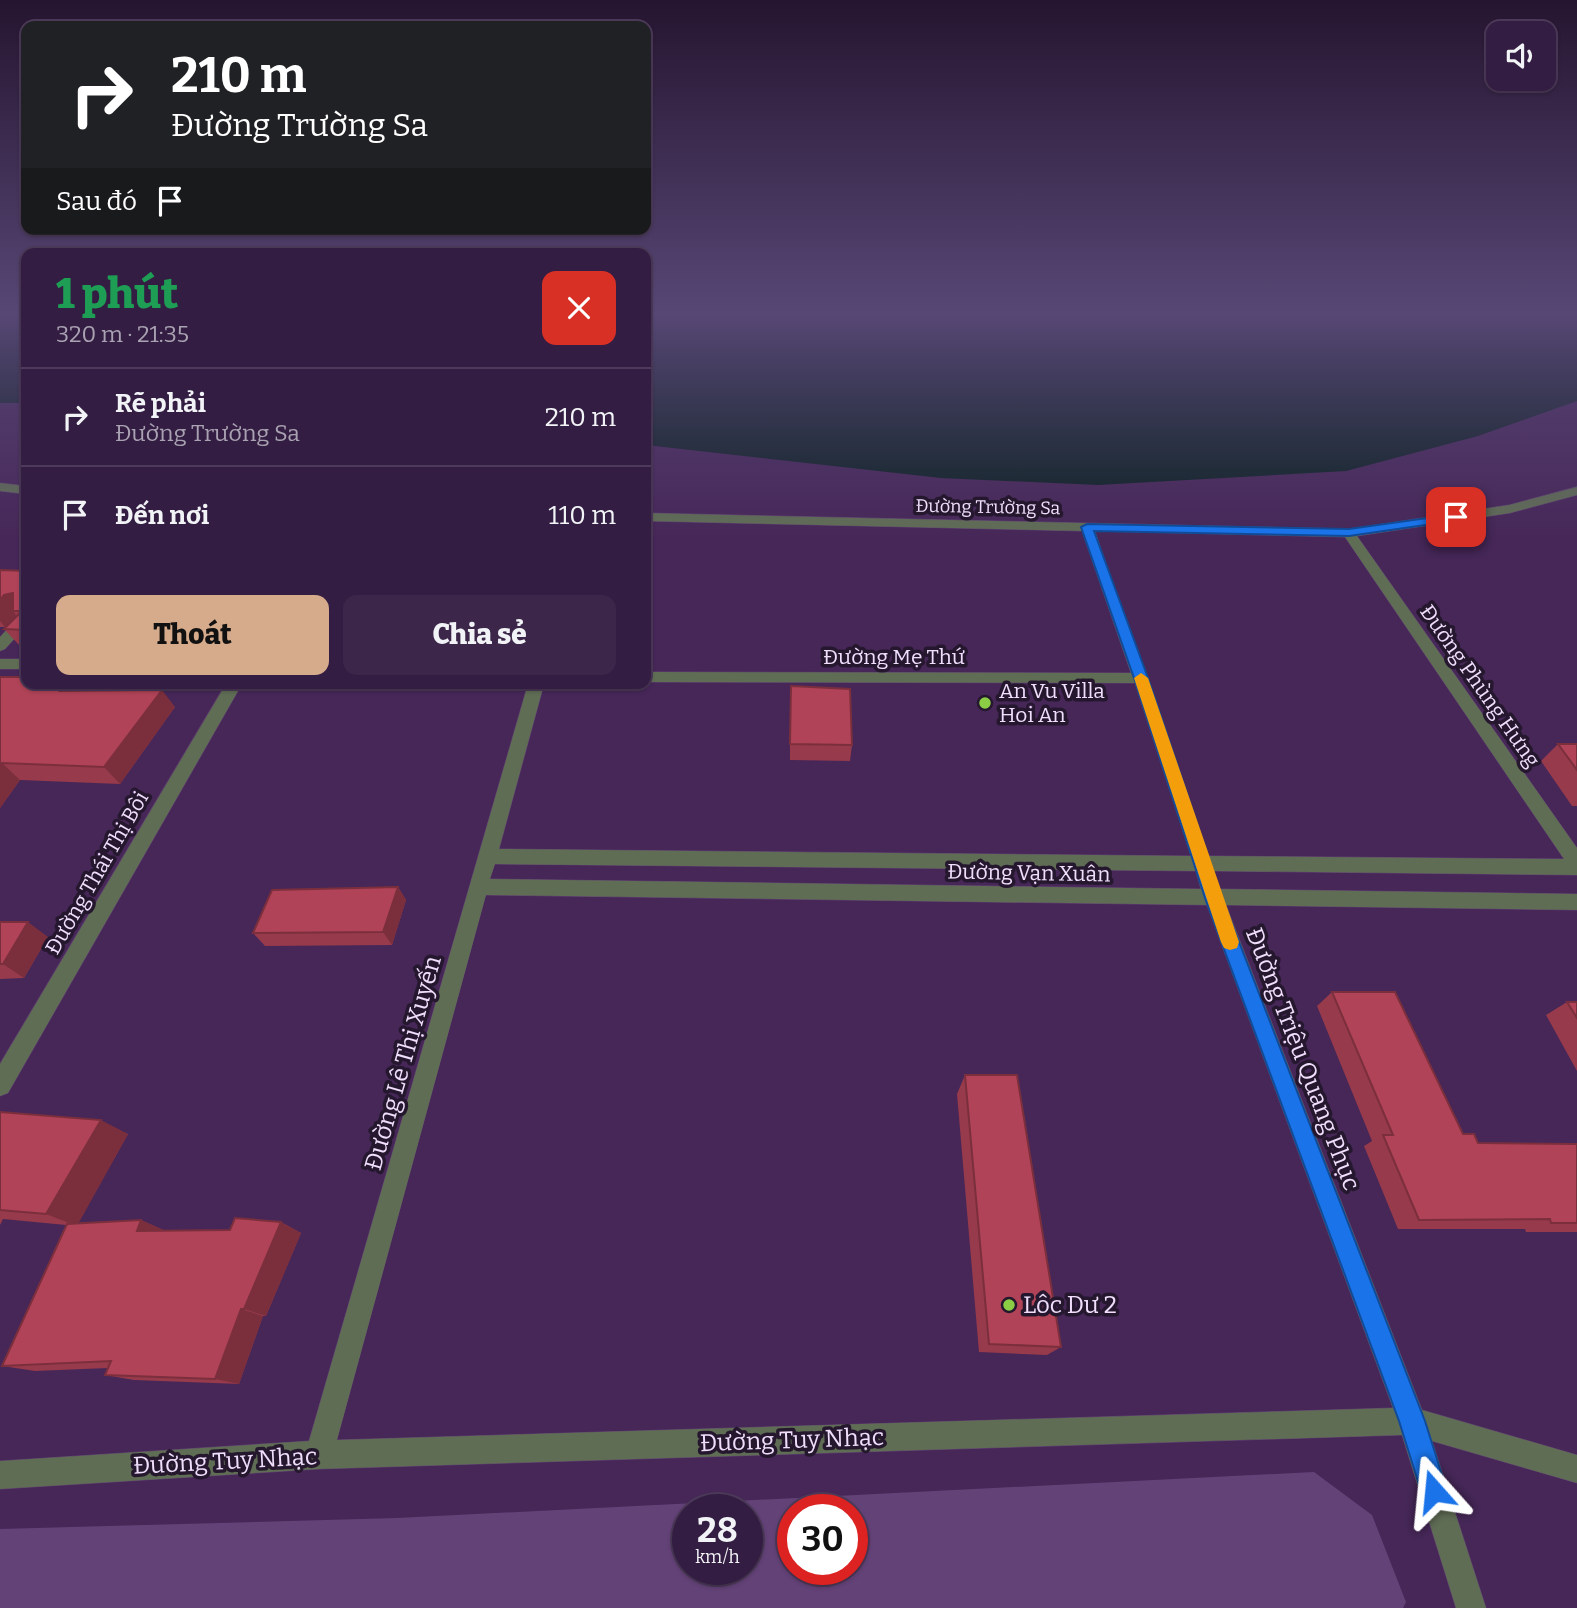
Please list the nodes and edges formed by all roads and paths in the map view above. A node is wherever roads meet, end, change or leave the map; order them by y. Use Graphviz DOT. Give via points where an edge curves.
graph roads {
  1 [pos="0,487"];
  2 [pos="21,489"];
  3 [pos="1577,491"];
  4 [pos="651,517"];
  5 [pos="1087,527"];
  6 [pos="1349,533"];
  7 [pos="21,623"];
  8 [pos="0,646"];
  9 [pos="0,664"];
  10 [pos="21,664"];
  11 [pos="651,677"];
  12 [pos="1141,678"];
  13 [pos="231,689"];
  14 [pos="535,689"];
  15 [pos="489,856"];
  16 [pos="1202,863"];
  17 [pos="1577,865"];
  18 [pos="481,887"];
  19 [pos="1214,898"];
  20 [pos="1577,902"];
  21 [pos="0,1085"];
  22 [pos="1412,1421"];
  23 [pos="319,1455"];
  24 [pos="1577,1469"];
  25 [pos="0,1475"];
  26 [pos="1471,1608"];
  1 -- 2 [label="street"];
  3 -- 6 [label="street, Đường Trường Sa" via="1510,509"];
  4 -- 5 [label="street, Đường Trường Sa"];
  5 -- 6 [label="street, Đường Trường Sa"];
  5 -- 12 [label="street, Đường Triệu Quang Phục"];
  6 -- 17 [label="street, Đường Phùng Hưng"];
  7 -- 8 [label="street"];
  9 -- 10 [label="street"];
  11 -- 12 [label="street, Đường Mẹ Thứ"];
  12 -- 16 [label="street, Đường Triệu Quang Phục"];
  13 -- 21 [label="street, Đường Thái Thị Bôi"];
  14 -- 15 [label="street, Đường Lê Thị Xuyến"];
  15 -- 16 [label="street, Đường Vạn Xuân"];
  15 -- 18 [label="street, Đường Lê Thị Xuyến"];
  16 -- 17 [label="street, Đường Vạn Xuân"];
  16 -- 19 [label="street, Đường Triệu Quang Phục"];
  18 -- 19 [label="street, Đường Vạn Xuân"];
  18 -- 23 [label="street, Đường Lê Thị Xuyến"];
  19 -- 20 [label="street, Đường Vạn Xuân"];
  19 -- 22 [label="street, Đường Triệu Quang Phục"];
  22 -- 23 [label="street, Đường Tuy Nhạc"];
  22 -- 24 [label="street, Đường Tuy Nhạc"];
  22 -- 26 [label="street, Đường Triệu Quang Phục"];
  23 -- 25 [label="street, Đường Tuy Nhạc"];
}
